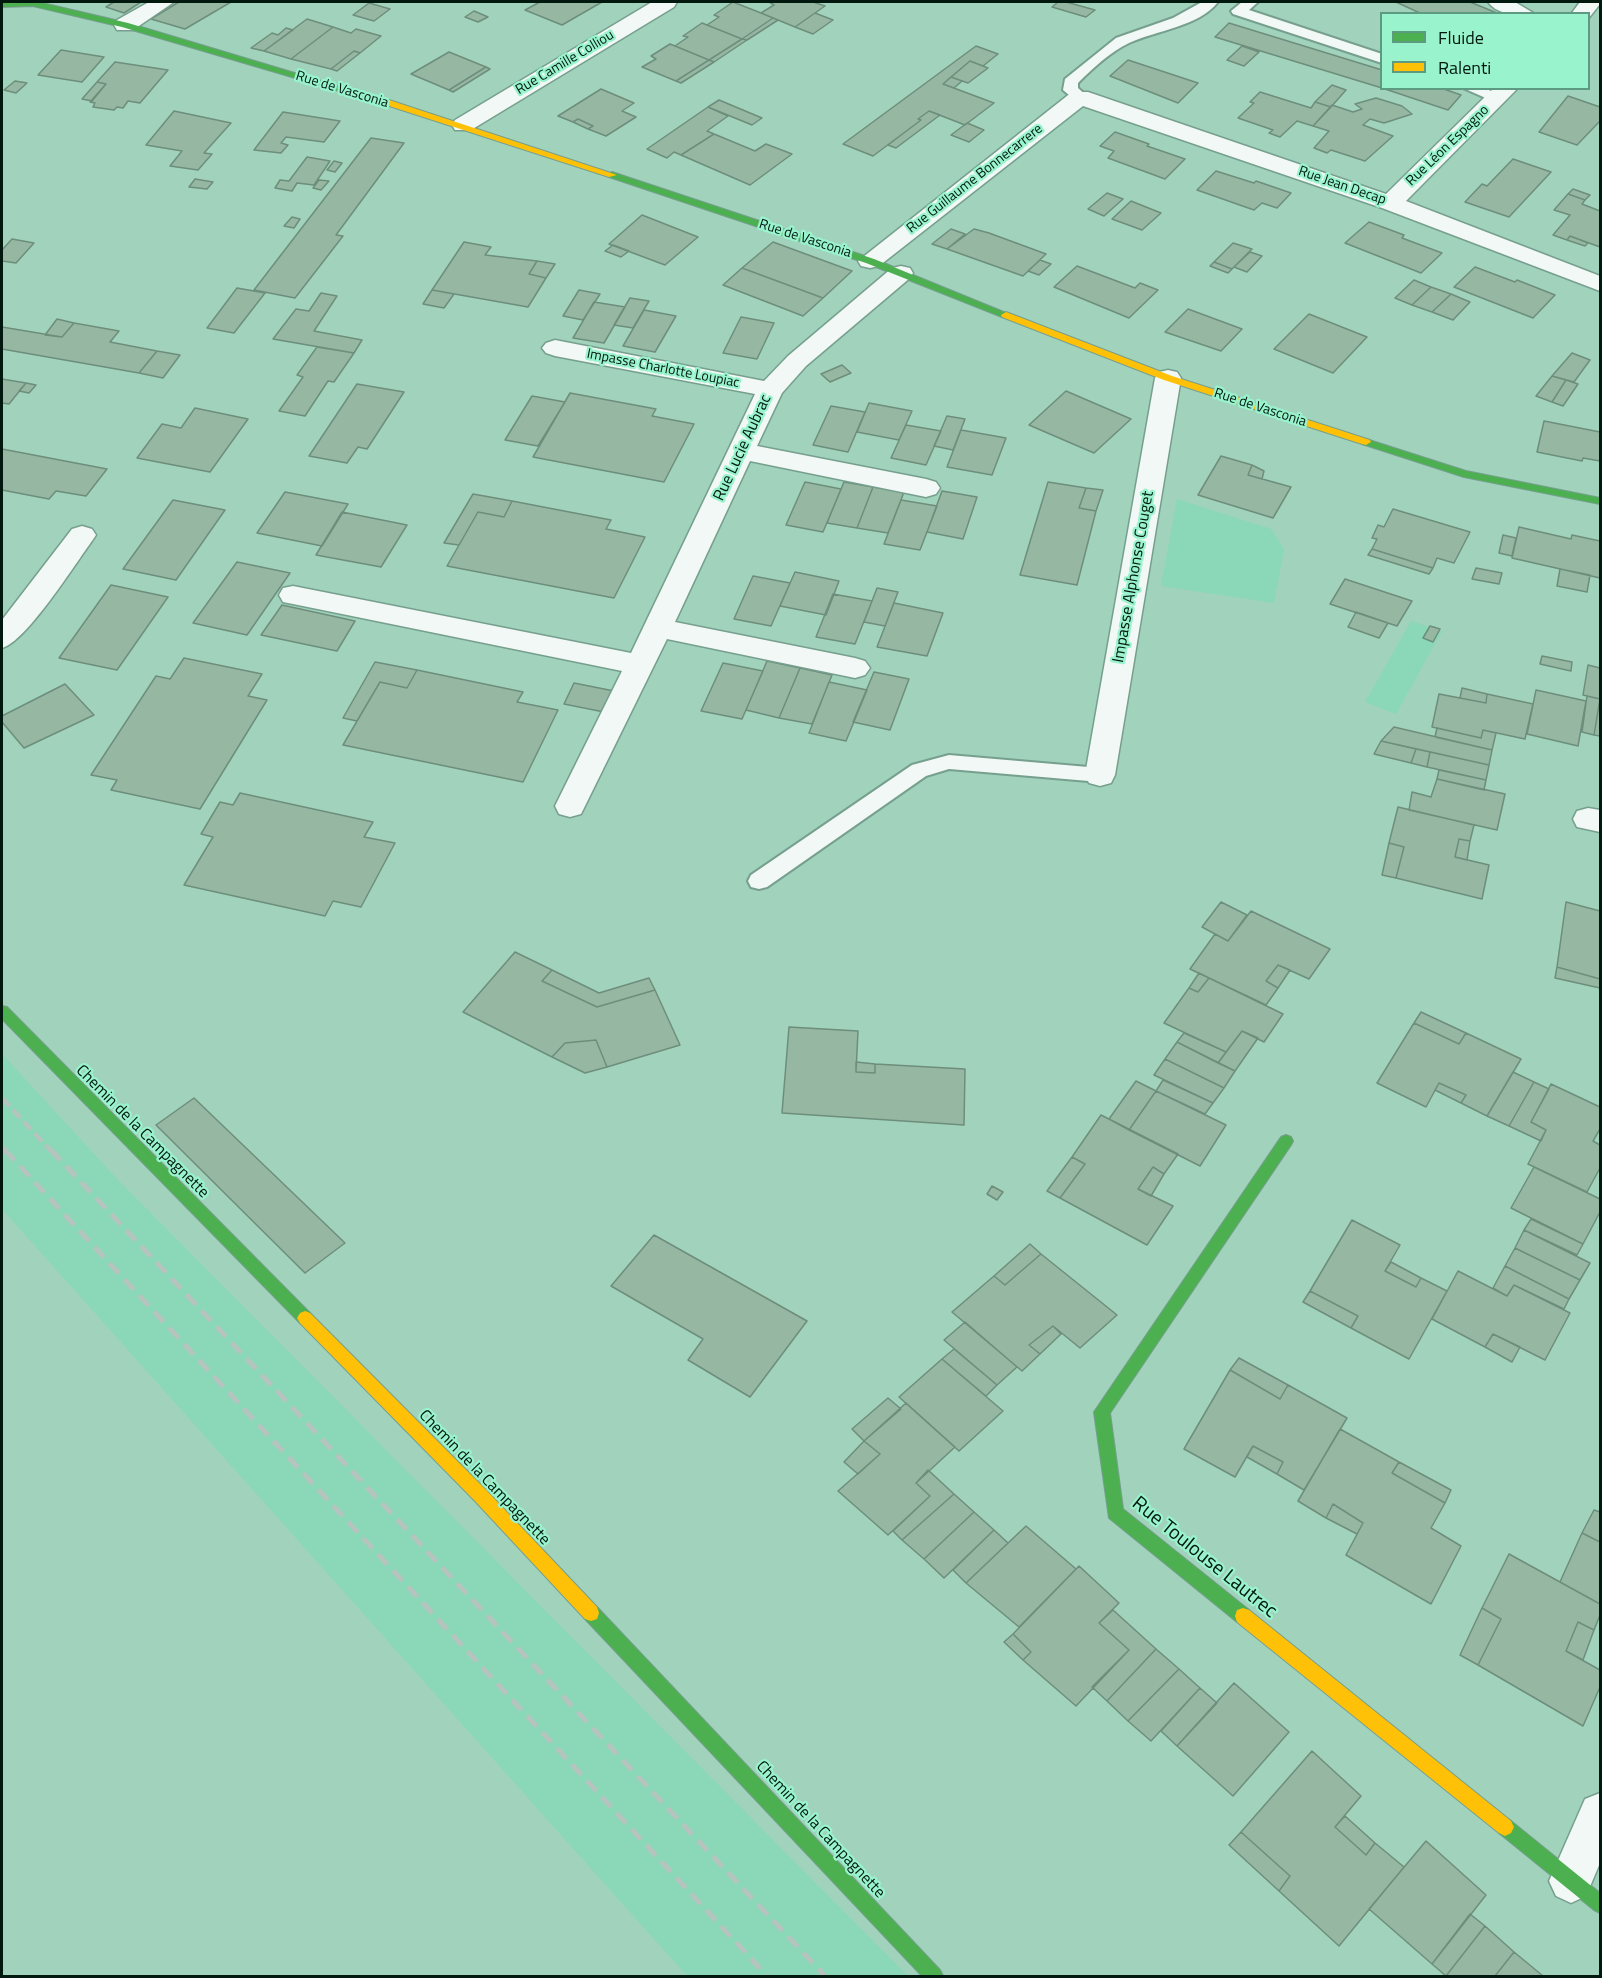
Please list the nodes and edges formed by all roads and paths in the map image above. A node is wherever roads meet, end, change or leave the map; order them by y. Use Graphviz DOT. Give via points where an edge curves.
graph roads {
  1 [pos="163,2"];
  2 [pos="666,2"];
  3 [pos="1210,2"];
  4 [pos="1251,2"];
  5 [pos="1499,2"];
  6 [pos="2,4"];
  7 [pos="1521,12"];
  8 [pos="125,25"];
  9 [pos="1380,58"];
  10 [pos="1483,90"];
  11 [pos="1502,93"];
  12 [pos="1080,97"];
  13 [pos="463,125"];
  14 [pos="1390,203"];
  15 [pos="870,261"];
  16 [pos="901,273"];
  17 [pos="1600,284"];
  18 [pos="555,348"];
  19 [pos="1168,378"];
  20 [pos="770,390"];
  21 [pos="741,451"];
  22 [pos="926,488"];
  23 [pos="1600,501"];
  24 [pos="82,535"];
  25 [pos="293,595"];
  26 [pos="658,628"];
  27 [pos="2,638"];
  28 [pos="640,665"];
  29 [pos="855,669"];
  30 [pos="1100,775"];
  31 [pos="570,806"];
  32 [pos="759,881"];
  33 [pos="2,1011"];
  34 [pos="1286,1141"];
  35 [pos="1600,1814"];
  36 [pos="1586,1893"];
  37 [pos="934,1977"];
  1 -- 8 [label="street"];
  2 -- 13 [label="street, Rue Camille Colliou"];
  3 -- 12 [label="lane" via="1180,22 1122,41 1102,54 1070,82 1071,90"];
  4 -- 9 [label="lane" via="1238,11"];
  5 -- 7 [label="street"];
  6 -- 8 [label="street, Rue de Vasconia" via="33,3"];
  8 -- 13 [label="street, Rue de Vasconia"];
  10 -- 11 [label="lane"];
  11 -- 14 [label="street, Rue Léon Espagno"];
  12 -- 14 [label="street, Rue Jean Decap"];
  12 -- 15 [label="street, Rue Guillaume Bonnecarrere"];
  13 -- 15 [label="street, Rue de Vasconia"];
  14 -- 17 [label="street, Rue Jean Decap"];
  15 -- 16 [label="street, Rue de Vasconia"];
  16 -- 19 [label="street, Rue de Vasconia"];
  16 -- 20 [label="street, Rue Lucie Aubrac" via="797,361"];
  18 -- 20 [label="street, Impasse Charlotte Loupiac"];
  19 -- 23 [label="street, Rue de Vasconia" via="1464,474"];
  19 -- 30 [label="street, Impasse Alphonse Couget"];
  20 -- 21 [label="street, Rue Lucie Aubrac"];
  21 -- 22 [label="street"];
  21 -- 26 [label="street, Rue Lucie Aubrac"];
  24 -- 27 [label="street"];
  25 -- 28 [label="street"];
  26 -- 28 [label="street, Rue Lucie Aubrac"];
  26 -- 29 [label="street"];
  28 -- 31 [label="street, Rue Lucie Aubrac"];
  30 -- 32 [label="lane" via="949,762 919,770"];
  33 -- 37 [label="street, Chemin de la Campagnette" via="481,1496"];
  34 -- 36 [label="street, Rue Toulouse Lautrec" via="1102,1412 1115,1513"];
  35 -- 36 [label="street"];
}
